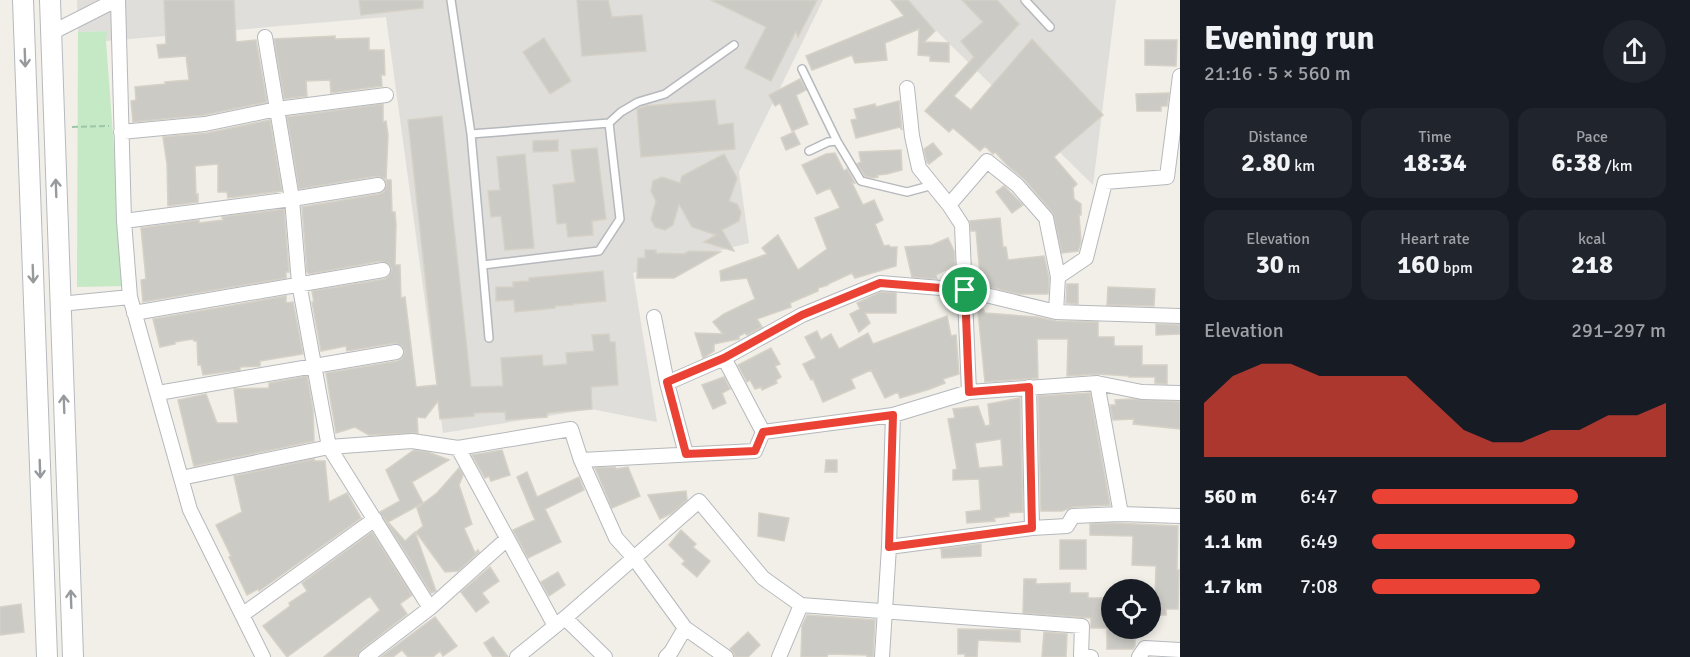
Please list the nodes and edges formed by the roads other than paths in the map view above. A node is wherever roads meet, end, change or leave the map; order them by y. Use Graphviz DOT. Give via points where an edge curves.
graph roads {
  1 [pos="23,0"];
  2 [pos="50,0"];
  3 [pos="117,0"];
  4 [pos="451,0"];
  5 [pos="1025,0"];
  6 [pos="1050,27"];
  7 [pos="51,33"];
  8 [pos="265,37"];
  9 [pos="734,45"];
  10 [pos="802,69"];
  11 [pos="1180,76"];
  12 [pos="907,88"];
  13 [pos="386,95"];
  14 [pos="1178,105"];
  15 [pos="277,109"];
  16 [pos="609,123"];
  17 [pos="121,129"];
  18 [pos="471,134"];
  19 [pos="837,141"];
  20 [pos="809,151"];
  21 [pos="933,185"];
  22 [pos="378,186"];
  23 [pos="292,199"];
  24 [pos="949,205"];
  25 [pos="124,221"];
  26 [pos="57,230"];
  27 [pos="32,231"];
  28 [pos="483,265"];
  29 [pos="383,270"];
  30 [pos="1058,277"];
  31 [pos="299,283"];
  32 [pos="965,290"];
  33 [pos="130,297"];
  34 [pos="60,304"];
  35 [pos="1056,312"];
  36 [pos="134,313"];
  37 [pos="1180,316"];
  38 [pos="654,317"];
  39 [pos="489,338"];
  40 [pos="396,352"];
  41 [pos="724,358"];
  42 [pos="313,366"];
  43 [pos="667,382"];
  44 [pos="1097,383"];
  45 [pos="1029,387"];
  46 [pos="969,392"];
  47 [pos="158,393"];
  48 [pos="1180,393"];
  49 [pos="893,415"];
  50 [pos="763,432"];
  51 [pos="329,447"];
  52 [pos="458,448"];
  53 [pos="686,454"];
  54 [pos="581,460"];
  55 [pos="181,478"];
  56 [pos="1121,514"];
  57 [pos="1180,516"];
  58 [pos="375,519"];
  59 [pos="1032,528"];
  60 [pos="507,539"];
  61 [pos="889,547"];
  62 [pos="634,558"];
  63 [pos="801,605"];
  64 [pos="430,608"];
  65 [pos="885,612"];
  66 [pos="242,615"];
  67 [pos="560,622"];
  68 [pos="685,628"];
  69 [pos="1180,650"];
  70 [pos="671,655"];
  71 [pos="47,657"];
  72 [pos="73,657"];
  73 [pos="262,657"];
  74 [pos="366,657"];
  75 [pos="517,657"];
  76 [pos="605,657"];
  77 [pos="726,657"];
  78 [pos="778,657"];
  79 [pos="882,657"];
  80 [pos="1091,657"];
  81 [pos="1139,657"];
  1 -- 27 [label="main road, one-way"];
  2 -- 7 [label="main road"];
  3 -- 7 [label="street"];
  3 -- 17 [label="street"];
  4 -- 18 [label="lane"];
  5 -- 6 [label="lane"];
  26 -- 7 [label="main road, one-way"];
  8 -- 15 [label="street"];
  9 -- 16 [label="lane" via="665,94 638,102"];
  10 -- 19 [label="lane"];
  11 -- 14 [label="street"];
  12 -- 21 [label="street" via="919,168"];
  13 -- 15 [label="street"];
  14 -- 30 [label="street" via="1167,177 1105,182 1086,258"];
  15 -- 17 [label="street" via="205,124"];
  15 -- 23 [label="street"];
  16 -- 18 [label="lane"];
  16 -- 28 [label="lane" via="620,219 599,251"];
  17 -- 25 [label="street"];
  18 -- 28 [label="lane"];
  19 -- 20 [label="lane"];
  19 -- 21 [label="lane" via="861,181 908,192"];
  21 -- 24 [label="street"];
  22 -- 23 [label="street"];
  23 -- 25 [label="street"];
  23 -- 31 [label="street"];
  24 -- 30 [label="street" via="987,161 1017,185 1046,218"];
  24 -- 32 [label="street" via="962,225"];
  25 -- 33 [label="street"];
  26 -- 27 [label="main road"];
  26 -- 34 [label="main road"];
  27 -- 71 [label="main road, one-way"];
  28 -- 39 [label="lane"];
  29 -- 31 [label="street"];
  30 -- 35 [label="street"];
  31 -- 36 [label="street"];
  31 -- 42 [label="street"];
  32 -- 35 [label="street"];
  32 -- 41 [label="street" via="880,283 802,315"];
  32 -- 46 [label="street"];
  33 -- 34 [label="street"];
  33 -- 36 [label="street"];
  72 -- 34 [label="main road, one-way"];
  35 -- 37 [label="street"];
  36 -- 47 [label="street"];
  38 -- 43 [label="street"];
  40 -- 42 [label="street"];
  41 -- 43 [label="street"];
  41 -- 50 [label="street"];
  42 -- 47 [label="street"];
  42 -- 51 [label="street"];
  43 -- 53 [label="street"];
  44 -- 45 [label="street"];
  44 -- 48 [label="street" via="1142,392"];
  44 -- 56 [label="street"];
  45 -- 46 [label="street"];
  45 -- 59 [label="street"];
  46 -- 49 [label="street"];
  47 -- 55 [label="street"];
  49 -- 50 [label="street"];
  49 -- 61 [label="street"];
  50 -- 53 [label="street" via="755,451"];
  51 -- 52 [label="street" via="412,441"];
  51 -- 55 [label="street"];
  51 -- 58 [label="street"];
  52 -- 54 [label="street" via="571,429"];
  52 -- 60 [label="street"];
  53 -- 54 [label="street"];
  54 -- 62 [label="street" via="616,538"];
  55 -- 66 [label="street" via="190,510"];
  56 -- 57 [label="street"];
  56 -- 59 [label="street" via="1073,516 1067,525"];
  58 -- 64 [label="street"];
  58 -- 66 [label="street"];
  59 -- 61 [label="street"];
  60 -- 64 [label="street"];
  60 -- 67 [label="street"];
  61 -- 65 [label="street"];
  62 -- 63 [label="street" via="699,501 763,578"];
  62 -- 67 [label="street"];
  62 -- 68 [label="street"];
  63 -- 65 [label="street"];
  63 -- 78 [label="street"];
  64 -- 74 [label="street"];
  65 -- 79 [label="street"];
  65 -- 80 [label="street" via="1082,626 1081,655"];
  66 -- 73 [label="street"];
  67 -- 75 [label="street"];
  67 -- 76 [label="street"];
  68 -- 70 [label="street"];
  68 -- 77 [label="street"];
  69 -- 81 [label="street" via="1145,648"];
}
